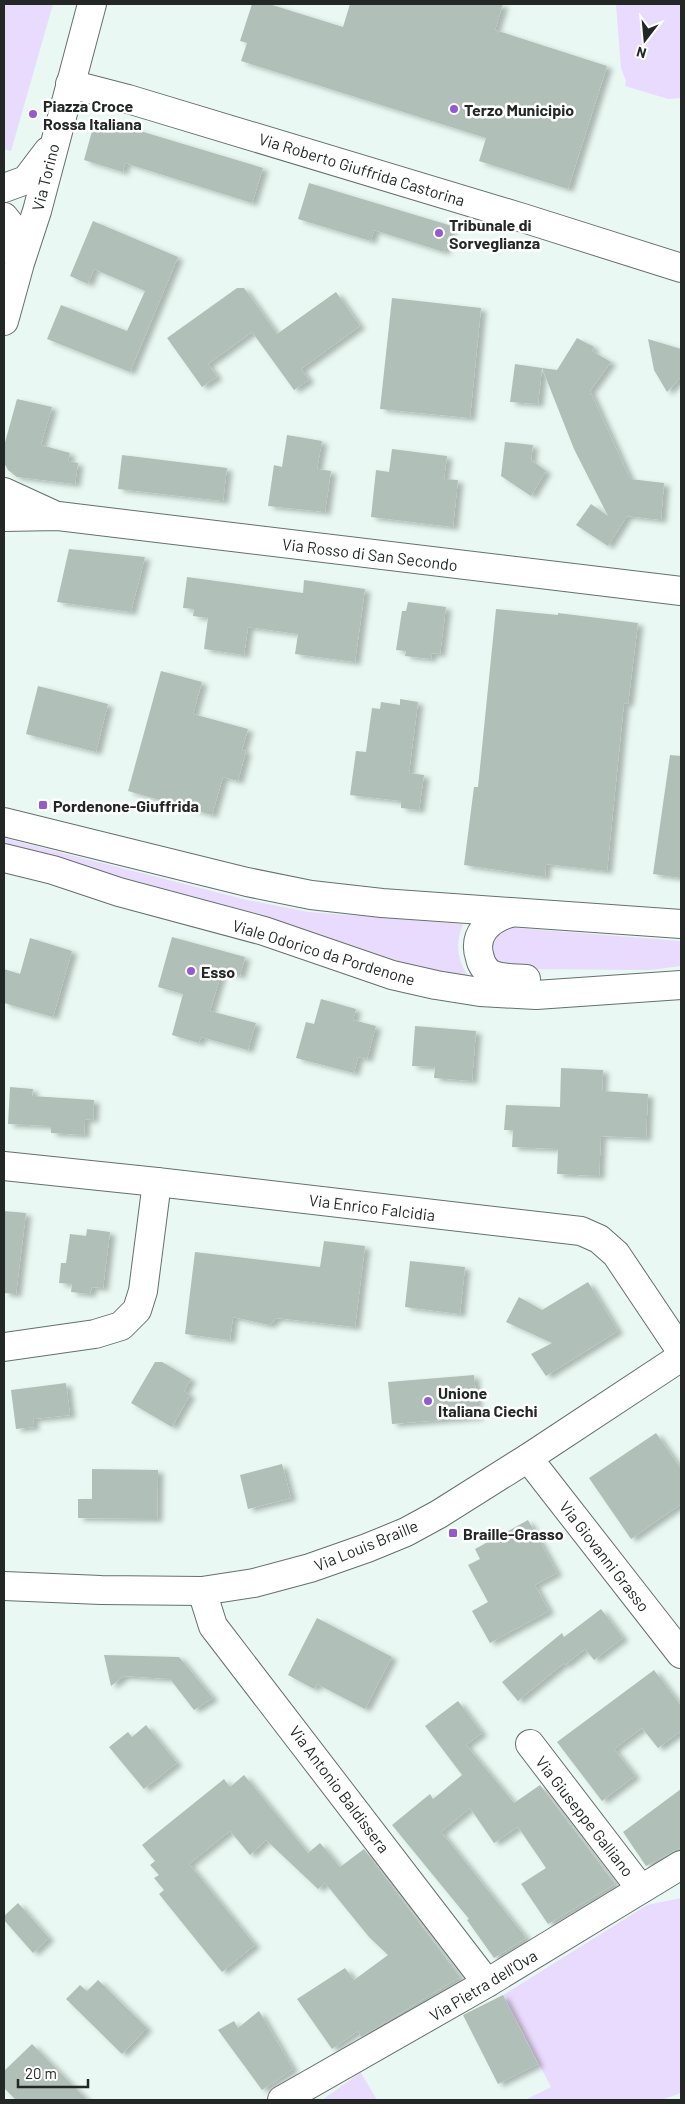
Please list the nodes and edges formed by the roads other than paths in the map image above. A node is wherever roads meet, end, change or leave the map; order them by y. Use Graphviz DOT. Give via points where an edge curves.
graph roads {
  1 [pos="92,4"];
  2 [pos="70,84"];
  3 [pos="54,143"];
  4 [pos="4,188"];
  5 [pos="4,217"];
  6 [pos="20,263"];
  7 [pos="681,268"];
  8 [pos="4,321"];
  9 [pos="4,492"];
  10 [pos="58,516"];
  11 [pos="4,517"];
  12 [pos="681,591"];
  13 [pos="4,821"];
  14 [pos="4,858"];
  15 [pos="510,913"];
  16 [pos="681,924"];
  17 [pos="672,986"];
  18 [pos="4,1166"];
  19 [pos="157,1182"];
  20 [pos="4,1347"];
  21 [pos="681,1351"];
  22 [pos="681,1357"];
  23 [pos="528,1458"];
  24 [pos="4,1586"];
  25 [pos="202,1591"];
  26 [pos="681,1654"];
  27 [pos="530,1744"];
  28 [pos="666,1877"];
  29 [pos="487,1983"];
  30 [pos="282,2100"];
  1 -- 2 [label="main road, Via Torino"];
  2 -- 3 [label="main road, Via Torino"];
  2 -- 7 [label="main road, Via Roberto Giuffrida Castorina" via="514,215"];
  3 -- 4 [label="main road" via="26,180"];
  3 -- 6 [label="main road, Via Torino"];
  5 -- 6 [label="main road" via="15,231"];
  6 -- 8 [label="main road, Via Torino"];
  9 -- 10 [label="main road"];
  10 -- 11 [label="main road"];
  10 -- 12 [label="main road, Via Rosso di San Secondo"];
  13 -- 15 [label="main road" via="311,895"];
  14 -- 17 [label="main road, Viale Odorico da Pordenone" via="264,931 392,975 436,985 480,992 536,995"];
  15 -- 16 [label="main road"];
  15 -- 17 [label="main road" via="497,916 478,938 481,963 490,974"];
  18 -- 19 [label="main road, Via Enrico Falcidia"];
  19 -- 20 [label="main road" via="144,1292 137,1310 121,1326 95,1334"];
  19 -- 21 [label="main road, Via Enrico Falcidia" via="582,1231 600,1238 616,1254"];
  22 -- 23 [label="main road, Via Louis Braille"];
  23 -- 25 [label="main road, Via Louis Braille" via="439,1514 367,1548 254,1583"];
  23 -- 26 [label="main road, Via Giovanni Grasso"];
  24 -- 25 [label="main road, Via Louis Braille"];
  25 -- 29 [label="main road, Via Antonio Baldissera" via="213,1626"];
  27 -- 28 [label="main road, Via Giuseppe Galliano"];
  28 -- 29 [label="main road, Via Pietra dell'Ova"];
  29 -- 30 [label="main road, Via Pietra dell'Ova"];
}
